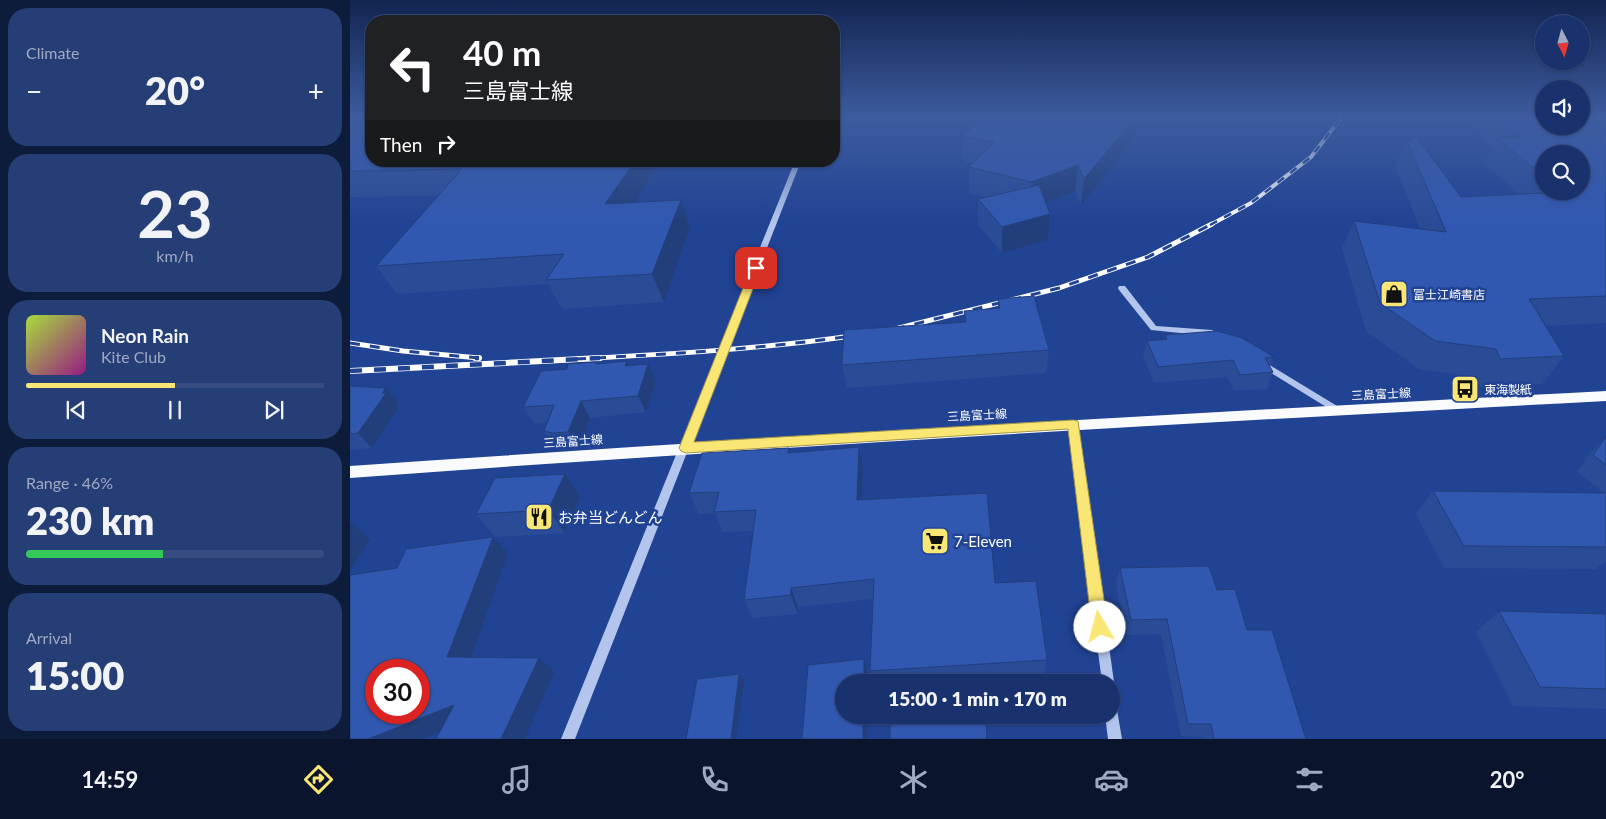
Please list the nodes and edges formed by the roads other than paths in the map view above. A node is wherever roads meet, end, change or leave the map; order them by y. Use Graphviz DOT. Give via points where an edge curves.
graph roads {
  1 [pos="796,167"];
  2 [pos="1122,288"];
  3 [pos="1221,338"];
  4 [pos="1255,359"];
  5 [pos="1606,396"];
  6 [pos="1339,412"];
  7 [pos="1073,424"];
  8 [pos="686,448"];
  9 [pos="350,472"];
  10 [pos="1107,674"];
  11 [pos="1113,724"];
  12 [pos="568,739"];
  13 [pos="1115,739"];
  1 -- 8 [label="street"];
  2 -- 3 [label="street" via="1154,328 1212,332"];
  4 -- 6 [label="street"];
  5 -- 6 [label="main road, 三島富士線"];
  6 -- 7 [label="main road, 三島富士線"];
  7 -- 8 [label="main road, 三島富士線"];
  7 -- 10 [label="street"];
  8 -- 9 [label="main road, 三島富士線"];
  8 -- 12 [label="street"];
  11 -- 13 [label="street"];
}
